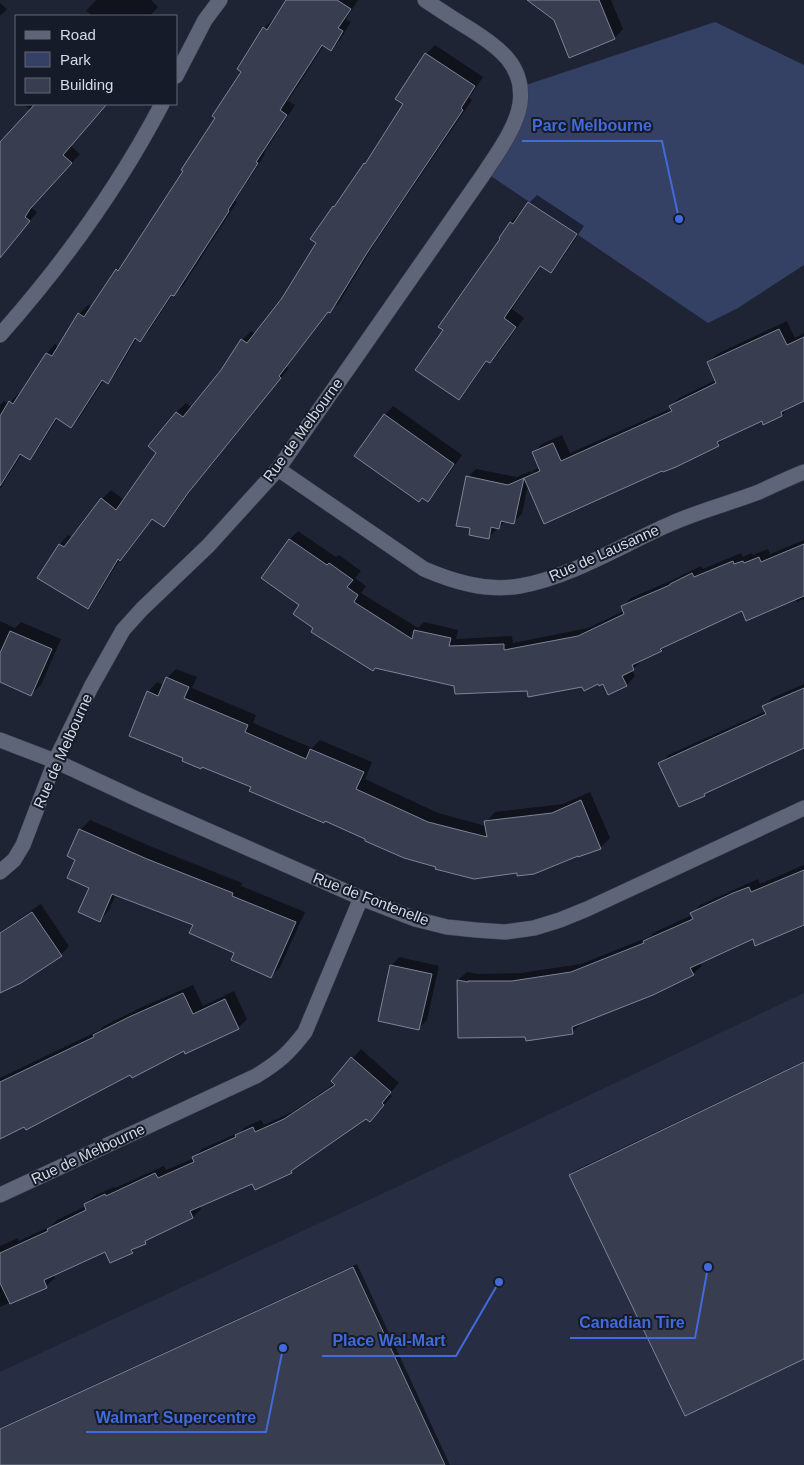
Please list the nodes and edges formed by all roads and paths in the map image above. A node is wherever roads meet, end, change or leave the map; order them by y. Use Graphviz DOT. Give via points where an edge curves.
graph roads {
  1 [pos="220,0"];
  2 [pos="425,0"];
  3 [pos="178,72"];
  4 [pos="161,105"];
  5 [pos="0,335"];
  6 [pos="278,469"];
  7 [pos="804,472"];
  8 [pos="0,740"];
  9 [pos="55,761"];
  10 [pos="804,808"];
  11 [pos="0,872"];
  12 [pos="362,898"];
  13 [pos="0,1194"];
  1 -- 3 [label="street" via="205,20"];
  2 -- 6 [label="street, Rue de Melbourne" via="495,45 508,58 516,71 520,105 507,138 486,172"];
  4 -- 5 [label="street" via="84,232"];
  6 -- 7 [label="street, Rue de Lausanne" via="424,569 446,579 493,587 518,586 567,572 671,524"];
  6 -- 9 [label="street, Rue de Melbourne" via="208,546 123,630 91,686"];
  8 -- 9 [label="street, Rue de Fontenelle"];
  9 -- 11 [label="street, Rue de Melbourne" via="23,845 14,860"];
  9 -- 12 [label="street, Rue de Fontenelle"];
  10 -- 12 [label="street, Rue de Fontenelle" via="586,909 534,928 505,932 447,927 415,919"];
  12 -- 13 [label="street, Rue de Melbourne" via="305,1032 274,1065"];
}
